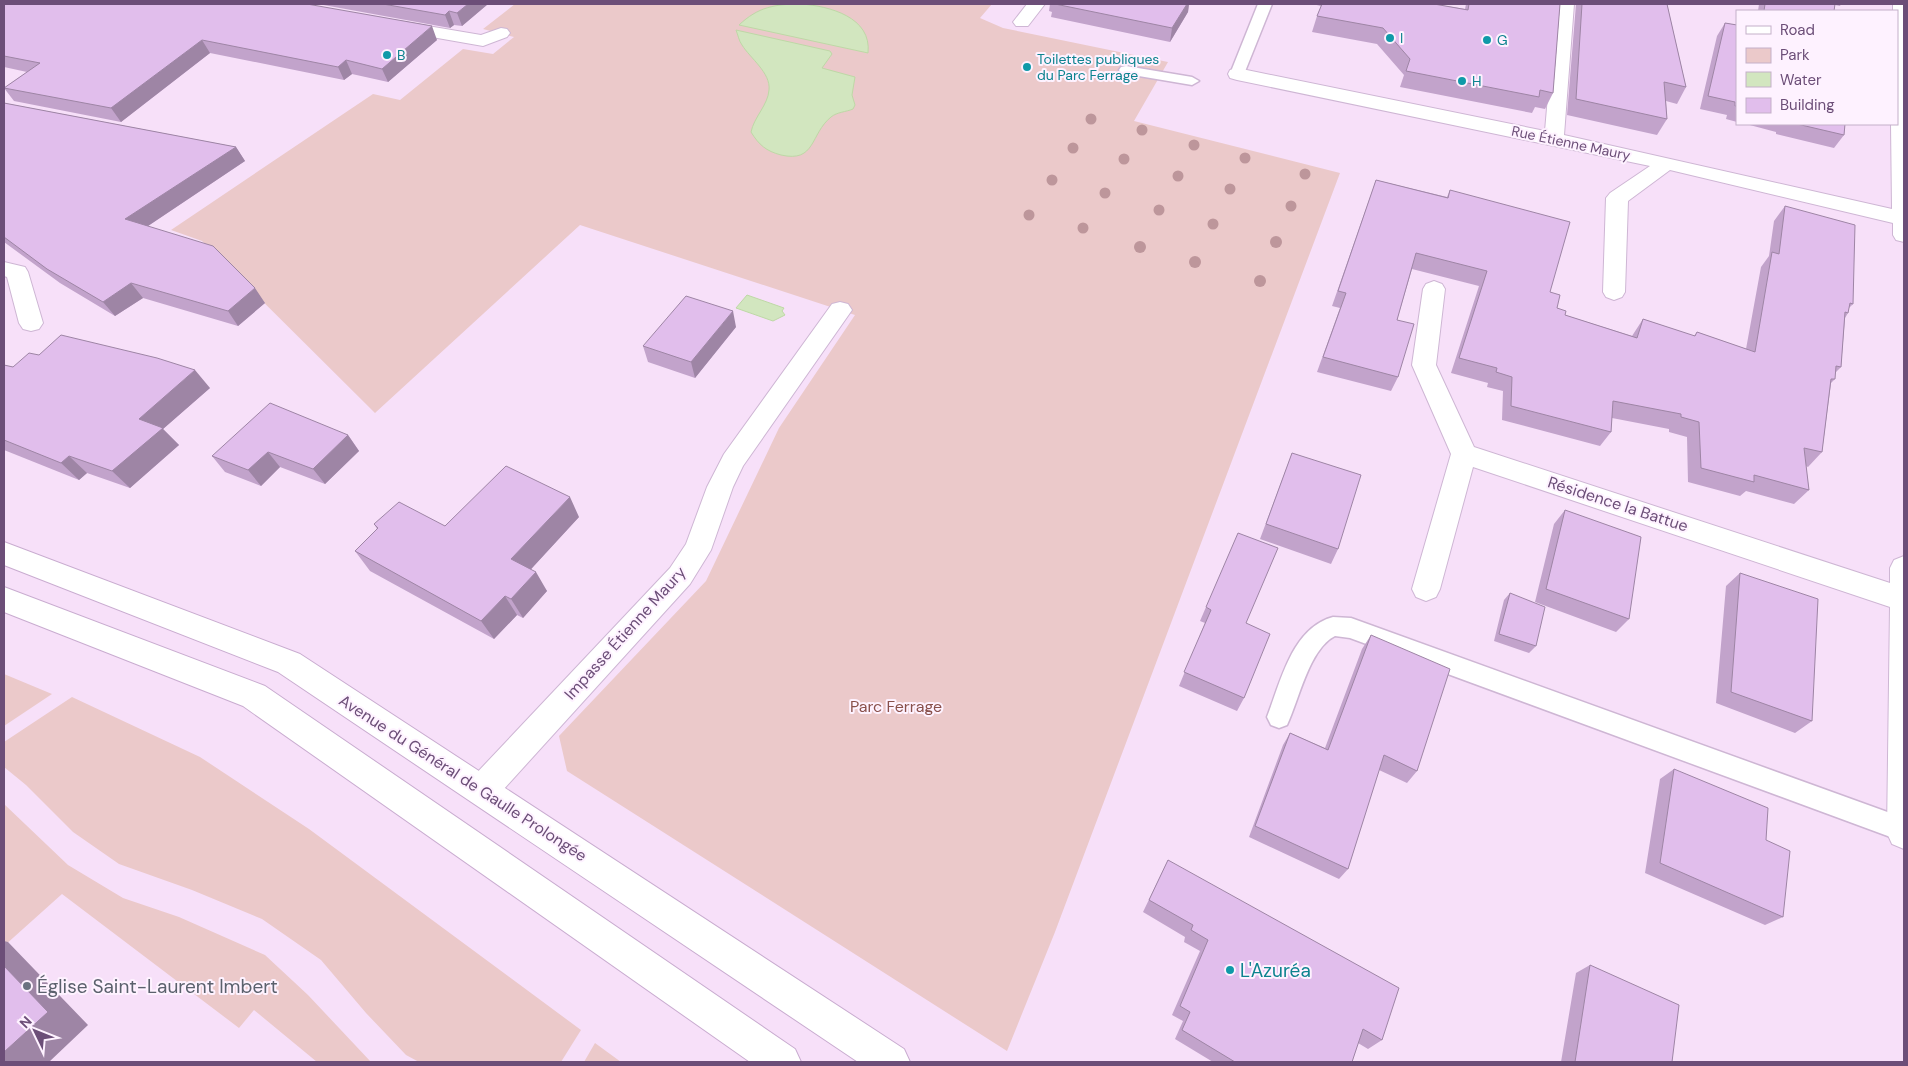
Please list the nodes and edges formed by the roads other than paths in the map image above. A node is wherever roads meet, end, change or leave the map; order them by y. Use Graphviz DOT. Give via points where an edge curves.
graph roads {
  1 [pos="1036,4"];
  2 [pos="1264,4"];
  3 [pos="1565,4"];
  4 [pos="1902,4"];
  5 [pos="379,22"];
  6 [pos="1022,22"];
  7 [pos="501,33"];
  8 [pos="1126,70"];
  9 [pos="1237,74"];
  10 [pos="1192,81"];
  11 [pos="1554,140"];
  12 [pos="1666,164"];
  13 [pos="1903,181"];
  14 [pos="1904,225"];
  15 [pos="4,269"];
  16 [pos="1434,289"];
  17 [pos="1614,292"];
  18 [pos="843,305"];
  19 [pos="31,323"];
  20 [pos="1464,454"];
  21 [pos="4,553"];
  22 [pos="1904,568"];
  23 [pos="1426,589"];
  24 [pos="4,598"];
  25 [pos="1904,600"];
  26 [pos="1279,716"];
  27 [pos="482,790"];
  28 [pos="1904,831"];
  29 [pos="782,1062"];
  30 [pos="891,1062"];
  1 -- 6 [label="street"];
  2 -- 9 [label="lane"];
  3 -- 11 [label="street"];
  4 -- 13 [label="street"];
  5 -- 7 [label="street" via="484,41"];
  8 -- 10 [label="lane"];
  9 -- 11 [label="street, Rue Étienne Maury"];
  11 -- 12 [label="street, Rue Étienne Maury"];
  12 -- 14 [label="street, Rue Étienne Maury"];
  12 -- 17 [label="street" via="1617,198"];
  13 -- 14 [label="street"];
  15 -- 19 [label="street" via="17,272"];
  16 -- 20 [label="street" via="1424,365"];
  18 -- 27 [label="street, Impasse Étienne Maury" via="733,461 697,550 680,576"];
  20 -- 23 [label="street"];
  20 -- 25 [label="street, Résidence la Battue"];
  21 -- 27 [label="street, Avenue du Général de Gaulle Prolongée" via="289,663"];
  22 -- 25 [label="street"];
  24 -- 29 [label="street" via="254,696"];
  25 -- 28 [label="street"];
  26 -- 28 [label="lane" via="1309,645 1318,634 1330,626 1351,628"];
  27 -- 30 [label="street, Avenue du Général de Gaulle Prolongée"];
}
